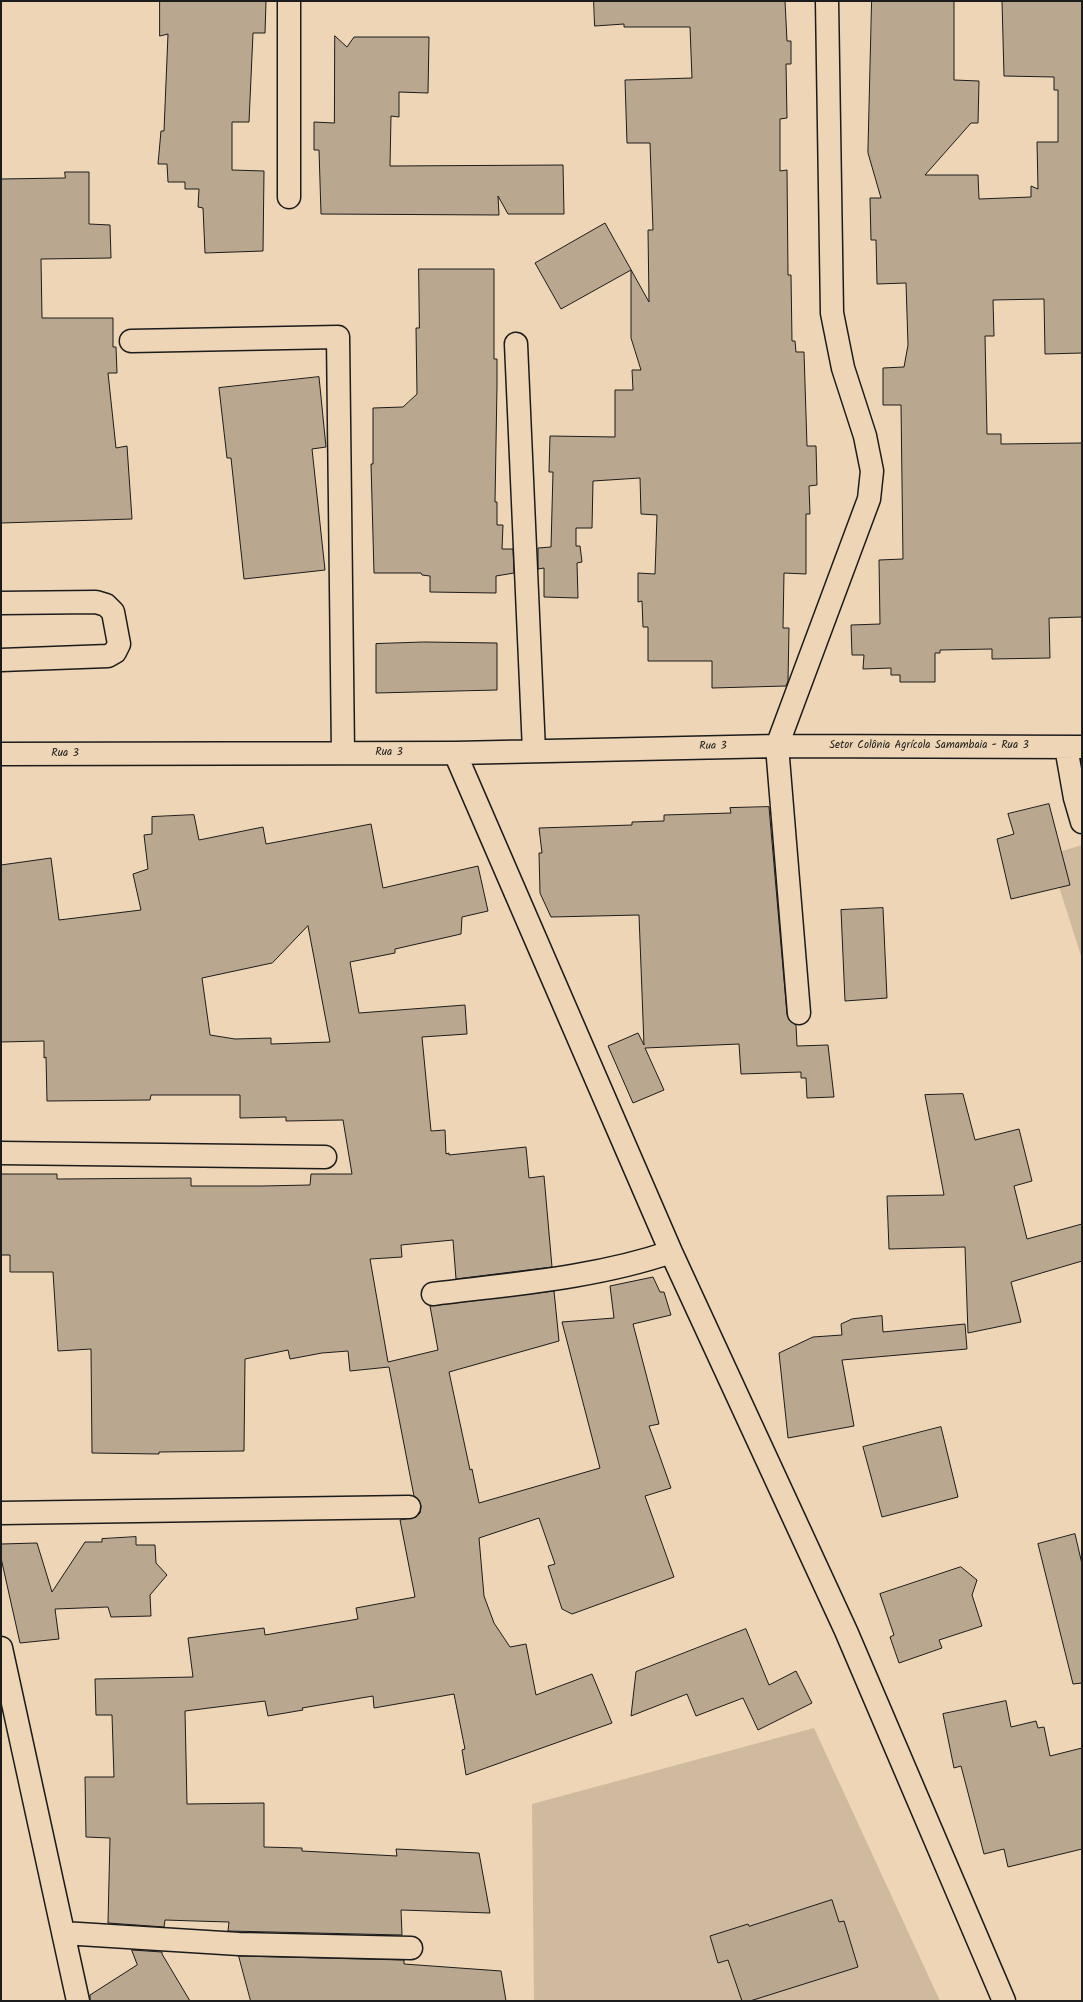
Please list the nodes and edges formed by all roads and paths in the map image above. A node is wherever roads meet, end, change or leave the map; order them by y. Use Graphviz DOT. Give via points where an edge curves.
graph roads {
  1 [pos="289,1"];
  2 [pos="827,1"];
  3 [pos="289,197"];
  4 [pos="131,341"];
  5 [pos="516,344"];
  6 [pos="1,603"];
  7 [pos="1,660"];
  8 [pos="777,746"];
  9 [pos="1074,747"];
  10 [pos="534,751"];
  11 [pos="343,753"];
  12 [pos="455,753"];
  13 [pos="1,754"];
  14 [pos="1082,822"];
  15 [pos="799,1013"];
  16 [pos="1,1153"];
  17 [pos="325,1157"];
  18 [pos="671,1252"];
  19 [pos="433,1294"];
  20 [pos="409,1507"];
  21 [pos="1,1513"];
  22 [pos="1,1648"];
  23 [pos="63,1933"];
  24 [pos="411,1948"];
  25 [pos="78,2001"];
  26 [pos="1004,2001"];
  1 -- 3 [label="street"];
  2 -- 8 [label="street" via="832,313 872,471 869,499"];
  4 -- 11 [label="street" via="338,337"];
  5 -- 10 [label="street"];
  6 -- 7 [label="street" via="96,602 106,605 113,612 119,644 115,652 108,656"];
  8 -- 9 [label="street, Setor Colônia Agrícola Samambaia - Rua 3"];
  8 -- 10 [label="street, Rua 3"];
  8 -- 15 [label="street"];
  9 -- 14 [label="street" via="1075,798"];
  10 -- 12 [label="street, Rua 3"];
  11 -- 12 [label="street, Rua 3"];
  11 -- 13 [label="street, Rua 3"];
  12 -- 18 [label="street"];
  16 -- 17 [label="street"];
  18 -- 19 [label="street" via="646,1261 554,1279"];
  18 -- 26 [label="street" via="846,1631"];
  20 -- 21 [label="street"];
  22 -- 23 [label="street"];
  23 -- 24 [label="street" via="239,1944"];
  23 -- 25 [label="street"];
}
